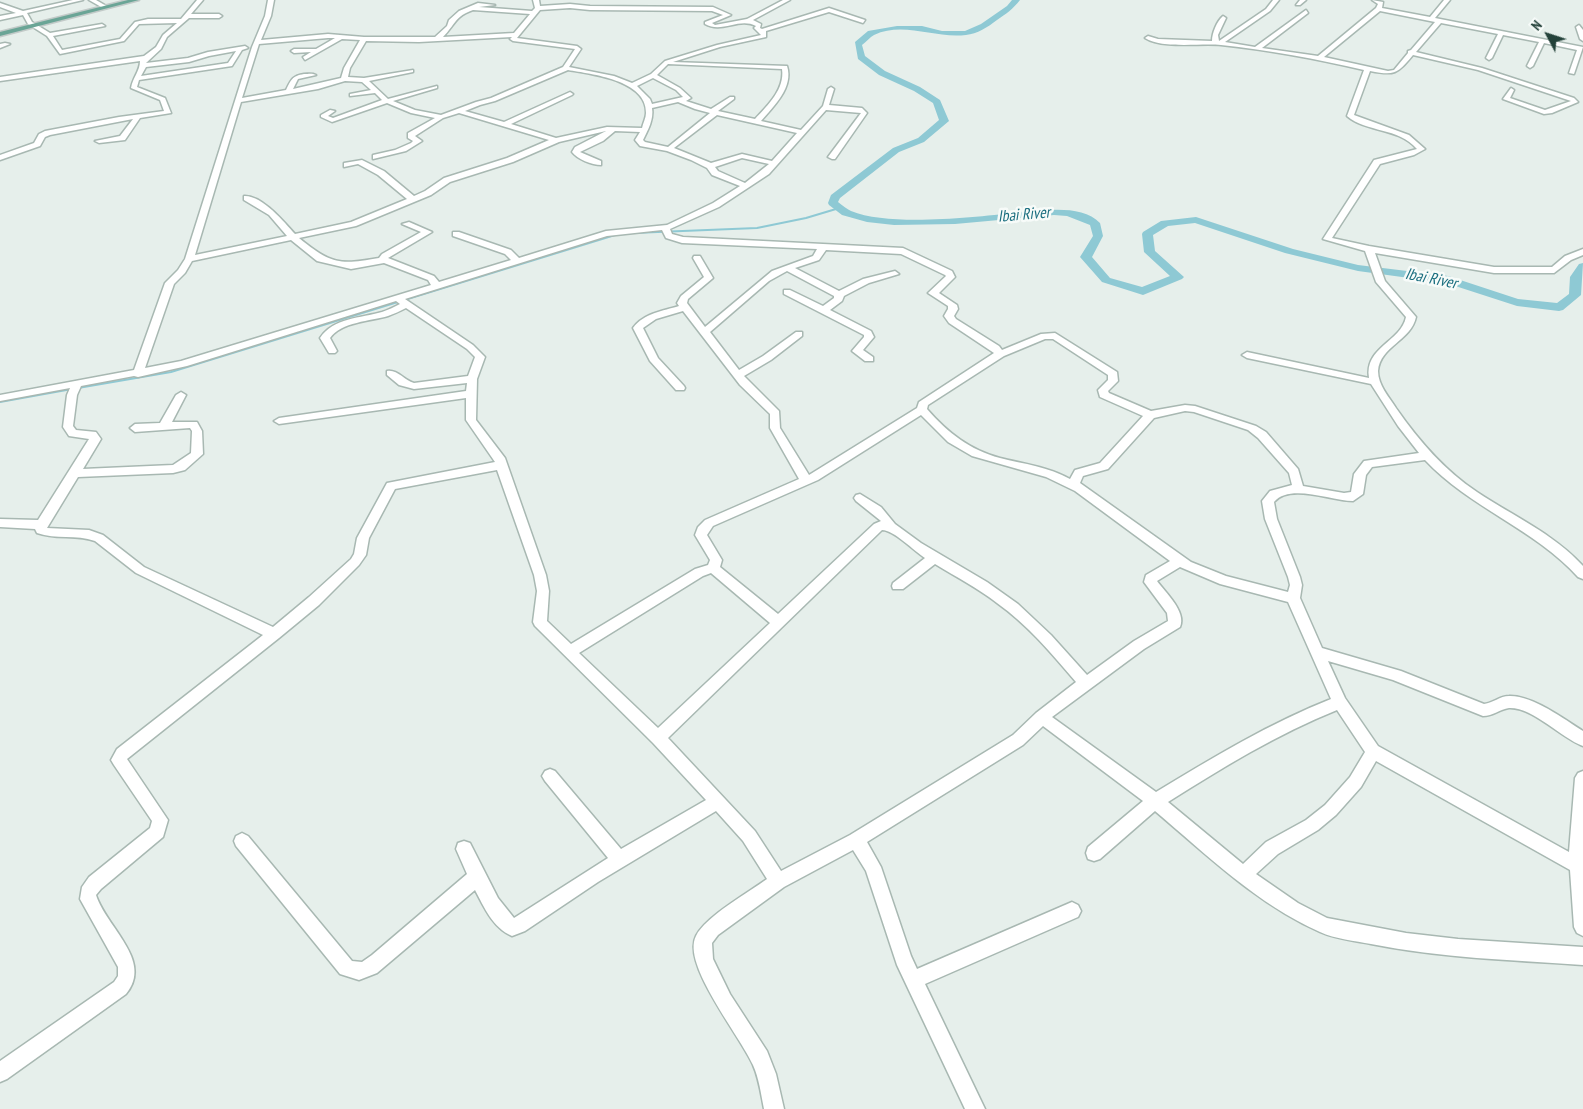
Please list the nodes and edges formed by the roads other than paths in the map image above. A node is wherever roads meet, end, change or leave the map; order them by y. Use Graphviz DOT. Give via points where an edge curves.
graph roads {
  1 [pos="80,0"];
  2 [pos="92,0"];
  3 [pos="136,0"];
  4 [pos="200,0"];
  5 [pos="271,0"];
  6 [pos="472,0"];
  7 [pos="536,0"];
  8 [pos="787,0"];
  9 [pos="1276,0"];
  10 [pos="1303,0"];
  11 [pos="1375,0"];
  12 [pos="1447,0"];
  13 [pos="684,3"];
  14 [pos="1298,4"];
  15 [pos="0,5"];
  16 [pos="492,5"];
  17 [pos="105,7"];
  18 [pos="476,7"];
  19 [pos="678,8"];
  20 [pos="1379,9"];
  21 [pos="535,11"];
  22 [pos="563,12"];
  23 [pos="1306,12"];
  24 [pos="22,13"];
  25 [pos="219,16"];
  26 [pos="0,18"];
  27 [pos="185,18"];
  28 [pos="1224,18"];
  29 [pos="1431,19"];
  30 [pos="748,20"];
  31 [pos="1440,20"];
  32 [pos="863,21"];
  33 [pos="34,26"];
  34 [pos="102,26"];
  35 [pos="1579,27"];
  36 [pos="760,31"];
  37 [pos="1501,33"];
  38 [pos="0,34"];
  39 [pos="49,35"];
  40 [pos="514,35"];
  41 [pos="341,37"];
  42 [pos="1148,38"];
  43 [pos="364,39"];
  44 [pos="437,39"];
  45 [pos="1583,39"];
  46 [pos="1218,42"];
  47 [pos="1542,42"];
  48 [pos="255,45"];
  49 [pos="324,48"];
  50 [pos="242,49"];
  51 [pos="1256,49"];
  52 [pos="1581,49"];
  53 [pos="294,50"];
  54 [pos="1410,52"];
  55 [pos="60,56"];
  56 [pos="305,58"];
  57 [pos="1319,58"];
  58 [pos="1489,58"];
  59 [pos="145,61"];
  60 [pos="664,64"];
  61 [pos="37,66"];
  62 [pos="1530,66"];
  63 [pos="567,68"];
  64 [pos="1367,69"];
  65 [pos="57,71"];
  66 [pos="411,71"];
  67 [pos="1572,73"];
  68 [pos="312,75"];
  69 [pos="653,75"];
  70 [pos="12,78"];
  71 [pos="0,79"];
  72 [pos="136,79"];
  73 [pos="344,79"];
  74 [pos="364,80"];
  75 [pos="634,85"];
  76 [pos="320,87"];
  77 [pos="435,87"];
  78 [pos="831,89"];
  79 [pos="1511,90"];
  80 [pos="289,91"];
  81 [pos="377,91"];
  82 [pos="570,94"];
  83 [pos="352,95"];
  84 [pos="323,96"];
  85 [pos="732,98"];
  86 [pos="238,101"];
  87 [pos="387,101"];
  88 [pos="681,101"];
  89 [pos="649,107"];
  90 [pos="826,107"];
  91 [pos="332,111"];
  92 [pos="458,111"];
  93 [pos="715,111"];
  94 [pos="138,117"];
  95 [pos="441,117"];
  96 [pos="757,121"];
  97 [pos="506,124"];
  98 [pos="614,129"];
  99 [pos="645,130"];
  100 [pos="802,132"];
  101 [pos="99,140"];
  102 [pos="556,140"];
  103 [pos="669,149"];
  104 [pos="376,157"];
  105 [pos="832,157"];
  106 [pos="0,158"];
  107 [pos="598,163"];
  108 [pos="773,163"];
  109 [pos="347,165"];
  110 [pos="710,166"];
  111 [pos="744,185"];
  112 [pos="247,198"];
  113 [pos="413,199"];
  114 [pos="406,224"];
  115 [pos="666,231"];
  116 [pos="456,234"];
  117 [pos="293,237"];
  118 [pos="822,247"];
  119 [pos="1369,249"];
  120 [pos="1583,252"];
  121 [pos="188,258"];
  122 [pos="697,258"];
  123 [pos="383,260"];
  124 [pos="516,261"];
  125 [pos="789,268"];
  126 [pos="895,274"];
  127 [pos="436,285"];
  128 [pos="787,292"];
  129 [pos="839,295"];
  130 [pos="401,301"];
  131 [pos="685,307"];
  132 [pos="824,310"];
  133 [pos="705,331"];
  134 [pos="799,334"];
  135 [pos="332,351"];
  136 [pos="1000,354"];
  137 [pos="1248,355"];
  138 [pos="869,359"];
  139 [pos="391,373"];
  140 [pos="138,374"];
  141 [pos="738,375"];
  142 [pos="472,379"];
  143 [pos="1375,382"];
  144 [pos="680,388"];
  145 [pos="74,390"];
  146 [pos="472,394"];
  147 [pos="181,395"];
  148 [pos="0,398"];
  149 [pos="922,410"];
  150 [pos="1150,416"];
  151 [pos="279,421"];
  152 [pos="164,426"];
  153 [pos="135,428"];
  154 [pos="1426,456"];
  155 [pos="502,464"];
  156 [pos="76,473"];
  157 [pos="806,480"];
  158 [pos="1073,485"];
  159 [pos="1298,488"];
  160 [pos="860,498"];
  161 [pos="0,523"];
  162 [pos="41,525"];
  163 [pos="890,525"];
  164 [pos="935,557"];
  165 [pos="1180,561"];
  166 [pos="713,568"];
  167 [pos="1583,574"];
  168 [pos="898,586"];
  169 [pos="1293,598"];
  170 [pos="778,622"];
  171 [pos="274,634"];
  172 [pos="569,652"];
  173 [pos="1318,652"];
  174 [pos="1085,683"];
  175 [pos="1340,702"];
  176 [pos="1041,717"];
  177 [pos="658,738"];
  178 [pos="1583,739"];
  179 [pos="1373,751"];
  180 [pos="550,776"];
  181 [pos="1583,778"];
  182 [pos="718,801"];
  183 [pos="1155,801"];
  184 [pos="856,840"];
  185 [pos="242,841"];
  186 [pos="464,849"];
  187 [pos="1094,853"];
  188 [pos="618,860"];
  189 [pos="1577,866"];
  190 [pos="1244,874"];
  191 [pos="477,877"];
  192 [pos="778,881"];
  193 [pos="1072,911"];
  194 [pos="1583,926"];
  195 [pos="1583,956"];
  196 [pos="913,980"];
  197 [pos="0,1072"];
  198 [pos="774,1109"];
  199 [pos="974,1109"];
  1 -- 24 [label="street"];
  2 -- 17 [label="street"];
  3 -- 17 [label="main road"];
  4 -- 27 [label="street"];
  5 -- 48 [label="street" via="268,16"];
  6 -- 18 [label="street"];
  7 -- 21 [label="street"];
  8 -- 30 [label="street"];
  9 -- 46 [label="street" via="1268,10"];
  10 -- 14 [label="street"];
  11 -- 20 [label="street" via="1381,3"];
  12 -- 29 [label="street"];
  13 -- 19 [label="street"];
  15 -- 24 [label="street"];
  16 -- 18 [label="street"];
  17 -- 33 [label="main road"];
  18 -- 21 [label="street"];
  18 -- 44 [label="street" via="452,19 450,27"];
  19 -- 21 [label="street" via="573,6"];
  19 -- 30 [label="street" via="713,9 728,15 707,24 714,27"];
  20 -- 29 [label="street"];
  20 -- 57 [label="street"];
  21 -- 22 [label="street"];
  21 -- 40 [label="street"];
  23 -- 51 [label="street"];
  24 -- 26 [label="street"];
  24 -- 33 [label="street"];
  25 -- 27 [label="street"];
  27 -- 55 [label="street" via="140,22 122,40"];
  27 -- 59 [label="street"];
  28 -- 46 [label="street" via="1215,35"];
  29 -- 31 [label="street"];
  30 -- 36 [label="street" via="759,25"];
  31 -- 37 [label="street"];
  31 -- 54 [label="street"];
  32 -- 36 [label="street" via="829,10"];
  33 -- 38 [label="main road"];
  33 -- 39 [label="street"];
  34 -- 39 [label="street"];
  35 -- 45 [label="street"];
  36 -- 60 [label="street" via="764,36"];
  37 -- 47 [label="street"];
  37 -- 58 [label="street"];
  39 -- 55 [label="street"];
  40 -- 44 [label="street"];
  40 -- 63 [label="street" via="513,38 520,40 575,47 578,49"];
  41 -- 43 [label="street"];
  41 -- 48 [label="street" via="324,36"];
  41 -- 49 [label="street"];
  42 -- 46 [label="street"];
  43 -- 44 [label="street"];
  43 -- 73 [label="street"];
  46 -- 51 [label="street"];
  47 -- 52 [label="street"];
  47 -- 62 [label="street"];
  48 -- 50 [label="street"];
  48 -- 86 [label="street"];
  49 -- 53 [label="street"];
  49 -- 56 [label="street"];
  50 -- 59 [label="street" via="189,60"];
  50 -- 72 [label="street" via="230,65"];
  51 -- 57 [label="street"];
  52 -- 67 [label="street"];
  54 -- 64 [label="street" via="1394,72"];
  54 -- 79 [label="street" via="1480,70 1575,102 1544,112 1506,100"];
  55 -- 65 [label="street"];
  57 -- 64 [label="street"];
  59 -- 65 [label="street"];
  59 -- 72 [label="street"];
  60 -- 69 [label="street"];
  60 -- 96 [label="street" via="785,67 786,78 775,100"];
  61 -- 70 [label="street" via="22,69"];
  63 -- 75 [label="street"];
  63 -- 92 [label="street" via="493,100"];
  64 -- 119 [label="street" via="1350,116 1397,133 1415,142 1421,150 1377,162 1327,239"];
  65 -- 70 [label="street"];
  66 -- 74 [label="street"];
  68 -- 80 [label="street" via="296,77"];
  69 -- 75 [label="street"];
  69 -- 88 [label="street" via="688,98"];
  70 -- 71 [label="street"];
  72 -- 94 [label="street" via="134,88 163,99 168,113"];
  73 -- 74 [label="street"];
  73 -- 76 [label="street"];
  74 -- 81 [label="street"];
  75 -- 89 [label="street"];
  76 -- 80 [label="street"];
  76 -- 84 [label="street"];
  77 -- 87 [label="street"];
  78 -- 90 [label="street"];
  80 -- 86 [label="street"];
  81 -- 83 [label="street"];
  81 -- 87 [label="street"];
  82 -- 97 [label="street"];
  85 -- 93 [label="street"];
  86 -- 121 [label="street"];
  87 -- 91 [label="street" via="341,118 332,120 323,116"];
  87 -- 95 [label="street" via="413,112"];
  88 -- 89 [label="street"];
  88 -- 93 [label="street" via="689,106"];
  89 -- 99 [label="street" via="650,118"];
  90 -- 100 [label="street"];
  90 -- 105 [label="street" via="864,111"];
  92 -- 95 [label="street"];
  92 -- 97 [label="street"];
  93 -- 96 [label="street"];
  93 -- 103 [label="street"];
  94 -- 101 [label="street" via="122,138"];
  94 -- 106 [label="street" via="48,133 37,144"];
  95 -- 104 [label="street" via="411,136 418,141 414,144"];
  96 -- 100 [label="street"];
  97 -- 102 [label="street"];
  98 -- 99 [label="street"];
  98 -- 102 [label="street"];
  98 -- 107 [label="street" via="576,152"];
  99 -- 103 [label="street" via="639,140 641,142"];
  100 -- 108 [label="street"];
  102 -- 113 [label="street" via="510,160 447,180"];
  103 -- 110 [label="street"];
  108 -- 110 [label="street" via="742,156"];
  108 -- 111 [label="street"];
  109 -- 113 [label="street" via="359,162 381,173"];
  110 -- 111 [label="street" via="715,173"];
  111 -- 115 [label="street" via="716,205"];
  112 -- 117 [label="street" via="272,213"];
  113 -- 117 [label="street" via="348,225"];
  114 -- 123 [label="street" via="428,232"];
  115 -- 118 [label="street" via="675,239 689,241"];
  115 -- 124 [label="street" via="606,234"];
  116 -- 124 [label="street" via="508,252"];
  117 -- 121 [label="street"];
  117 -- 123 [label="street" via="323,260 351,266"];
  118 -- 125 [label="street" via="816,258"];
  118 -- 136 [label="street" via="903,251 949,273 951,277 933,293 952,305 949,316 952,321 996,348"];
  119 -- 120 [label="street" via="1494,270 1527,272 1554,270 1568,258"];
  119 -- 143 [label="street" via="1381,282 1411,317 1406,330 1379,354 1373,373"];
  121 -- 140 [label="street" via="182,271 170,282"];
  122 -- 131 [label="street" via="709,278 684,298"];
  123 -- 127 [label="street" via="428,276"];
  124 -- 127 [label="street"];
  125 -- 129 [label="street"];
  125 -- 133 [label="street" via="776,272"];
  126 -- 129 [label="street" via="866,281"];
  127 -- 130 [label="street"];
  128 -- 132 [label="street"];
  129 -- 132 [label="street" via="839,299"];
  130 -- 135 [label="street" via="383,314 329,332 325,338"];
  130 -- 140 [label="street" via="184,364"];
  130 -- 142 [label="street" via="480,357"];
  131 -- 133 [label="street"];
  131 -- 144 [label="street" via="646,320 638,328 654,359"];
  132 -- 138 [label="street" via="868,332 869,337 857,351"];
  133 -- 141 [label="street"];
  134 -- 141 [label="street"];
  136 -- 149 [label="street" via="923,404"];
  136 -- 150 [label="street" via="1044,336 1055,336 1113,374 1113,381 1104,390 1104,395"];
  137 -- 143 [label="street"];
  139 -- 142 [label="street" via="414,386"];
  140 -- 145 [label="street"];
  141 -- 157 [label="street" via="775,413 775,428"];
  142 -- 146 [label="street"];
  143 -- 154 [label="street" via="1398,420"];
  145 -- 148 [label="street"];
  145 -- 156 [label="street" via="68,427 73,433 92,435 95,439"];
  146 -- 151 [label="street"];
  146 -- 155 [label="street" via="471,420"];
  147 -- 152 [label="street"];
  149 -- 157 [label="street"];
  149 -- 158 [label="street" via="937,427 965,449 1040,471"];
  150 -- 158 [label="street" via="1104,466 1078,473"];
  150 -- 159 [label="street" via="1185,408 1252,428 1294,472"];
  152 -- 153 [label="street"];
  152 -- 156 [label="street" via="190,424 197,428 197,454 181,467 173,470"];
  154 -- 159 [label="street" via="1368,464 1360,474 1357,494 1353,497"];
  154 -- 167 [label="street" via="1459,484 1563,555"];
  155 -- 171 [label="street" via="391,486 363,538 360,555 355,562"];
  155 -- 172 [label="street" via="540,575 543,591 540,622"];
  156 -- 162 [label="street"];
  157 -- 166 [label="street" via="705,526 701,535 716,560"];
  158 -- 165 [label="street" via="1110,508"];
  159 -- 169 [label="street" via="1274,494 1268,506 1294,577"];
  160 -- 163 [label="street" via="878,509"];
  161 -- 162 [label="street"];
  162 -- 171 [label="street" via="44,532 99,538 140,570"];
  163 -- 164 [label="street"];
  163 -- 170 [label="street" via="878,528"];
  164 -- 168 [label="street"];
  164 -- 174 [label="street" via="1014,608 1056,648"];
  165 -- 169 [label="street" via="1213,576"];
  165 -- 174 [label="street" via="1151,578 1150,582 1173,612 1175,623"];
  166 -- 170 [label="street"];
  166 -- 172 [label="street" via="699,572"];
  169 -- 173 [label="street"];
  170 -- 177 [label="street"];
  171 -- 197 [label="street" via="122,754 119,760 160,820 160,827 95,883 88,899 126,964 128,979 120,988"];
  172 -- 177 [label="street"];
  173 -- 175 [label="street"];
  173 -- 178 [label="street" via="1396,675 1483,710 1490,711 1507,702 1515,703 1545,716"];
  174 -- 176 [label="street"];
  175 -- 179 [label="street"];
  175 -- 183 [label="street" via="1300,718"];
  176 -- 183 [label="street"];
  176 -- 184 [label="street" via="1018,740"];
  177 -- 182 [label="street"];
  179 -- 189 [label="street"];
  179 -- 190 [label="street" via="1356,780 1327,813 1271,849"];
  180 -- 188 [label="street"];
  181 -- 189 [label="street"];
  182 -- 188 [label="street"];
  182 -- 192 [label="street" via="749,836"];
  183 -- 187 [label="street"];
  183 -- 190 [label="street"];
  184 -- 192 [label="street"];
  184 -- 196 [label="street" via="872,866"];
  185 -- 191 [label="street" via="346,968 353,972 364,971 378,961"];
  186 -- 191 [label="street"];
  188 -- 191 [label="street" via="512,927 501,918"];
  189 -- 194 [label="street"];
  190 -- 195 [label="street" via="1292,909 1339,931 1458,948"];
  192 -- 198 [label="street" via="712,929 703,940 704,960 760,1058"];
  193 -- 196 [label="street"];
  196 -- 199 [label="street"];
}
